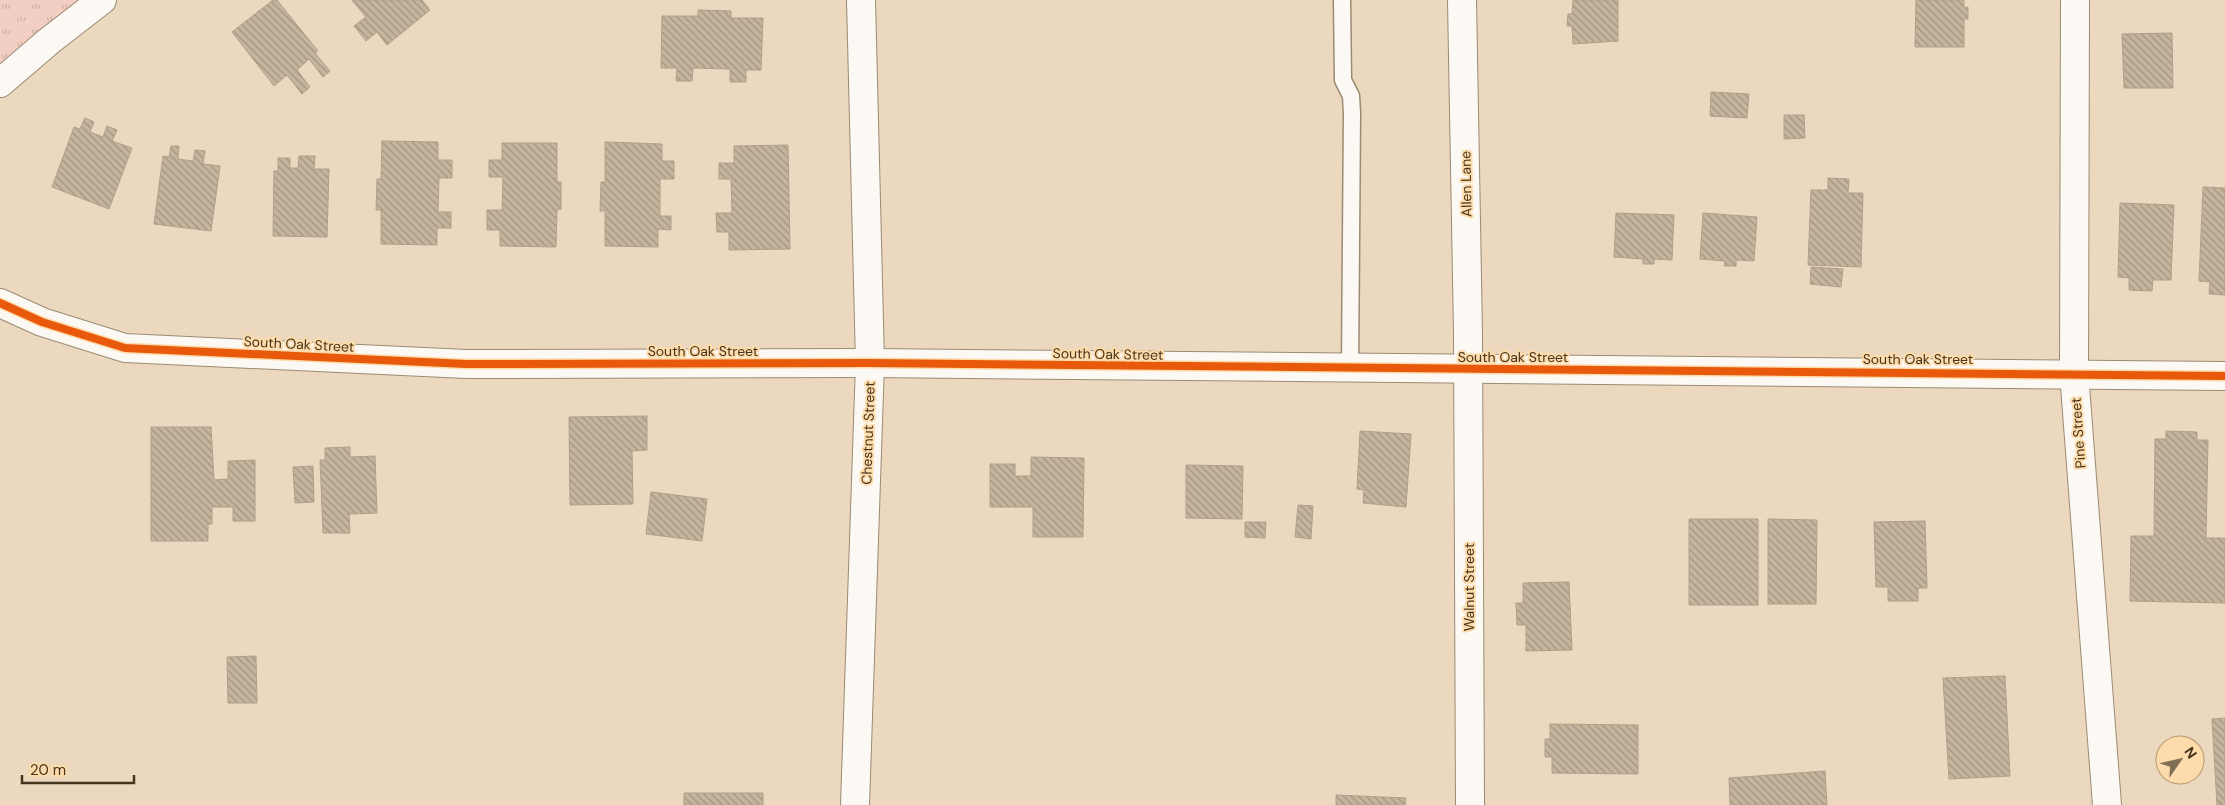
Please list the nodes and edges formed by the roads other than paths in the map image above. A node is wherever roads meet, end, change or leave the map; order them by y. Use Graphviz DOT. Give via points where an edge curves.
graph roads {
  1 [pos="102,0"];
  2 [pos="861,0"];
  3 [pos="1342,0"];
  4 [pos="1462,0"];
  5 [pos="2075,0"];
  6 [pos="0,83"];
  7 [pos="0,302"];
  8 [pos="870,363"];
  9 [pos="1350,369"];
  10 [pos="1468,369"];
  11 [pos="2074,373"];
  12 [pos="2225,376"];
  13 [pos="855,805"];
  14 [pos="1470,805"];
  15 [pos="2106,805"];
  1 -- 6 [label="street"];
  2 -- 8 [label="street, Chestnut Street"];
  3 -- 9 [label="lane" via="1343,80 1351,96 1352,113"];
  4 -- 10 [label="street, Allen Lane"];
  5 -- 11 [label="street, Pine Street"];
  7 -- 8 [label="street, South Oak Street" via="42,322 125,348 466,364"];
  8 -- 9 [label="street, South Oak Street"];
  8 -- 13 [label="street, Chestnut Street"];
  9 -- 10 [label="street, South Oak Street"];
  10 -- 11 [label="street, South Oak Street"];
  10 -- 14 [label="street, Walnut Street"];
  11 -- 12 [label="street, South Oak Street"];
  11 -- 15 [label="street, Pine Street"];
}
